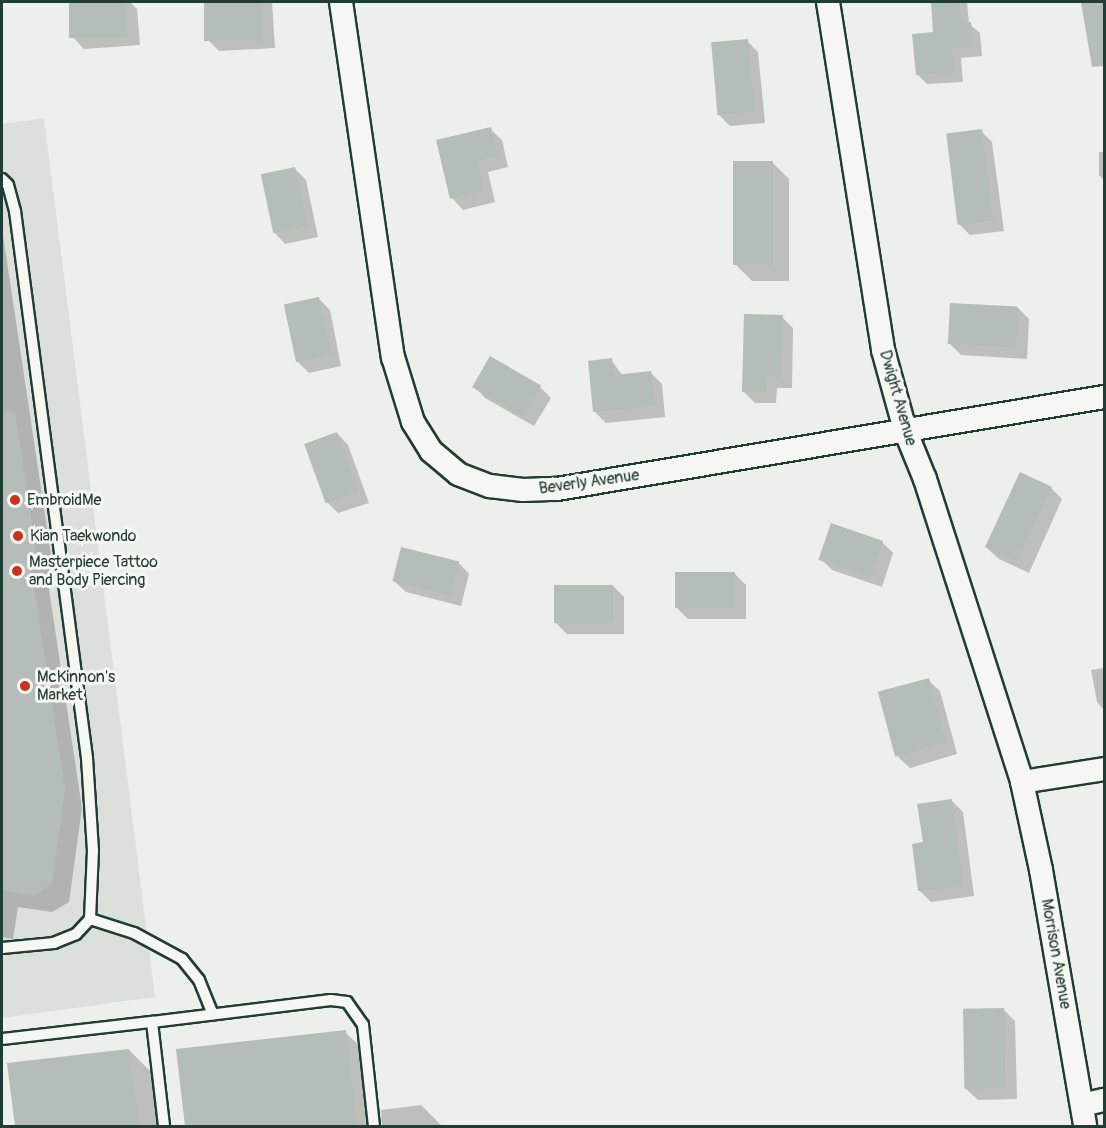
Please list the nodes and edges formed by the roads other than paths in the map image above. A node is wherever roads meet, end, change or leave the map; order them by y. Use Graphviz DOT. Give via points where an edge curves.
graph roads {
  1 [pos="341,2"];
  2 [pos="828,2"];
  3 [pos="2,179"];
  4 [pos="1104,397"];
  5 [pos="905,430"];
  6 [pos="1104,769"];
  7 [pos="1022,782"];
  8 [pos="90,919"];
  9 [pos="2,948"];
  10 [pos="213,1014"];
  11 [pos="152,1022"];
  12 [pos="2,1039"];
  13 [pos="1104,1100"];
  14 [pos="1083,1116"];
  15 [pos="164,1126"];
  16 [pos="374,1126"];
  1 -- 5 [label="street, Beverly Avenue" via="399,379 412,422 431,451 458,474 490,486 557,489"];
  2 -- 5 [label="street, Dwight Avenue" via="884,350"];
  3 -- 8 [label="lane" via="8,185 15,211 87,758 93,850"];
  4 -- 5 [label="street, Beverly Avenue"];
  5 -- 7 [label="street, Dwight Avenue"];
  6 -- 7 [label="street"];
  7 -- 14 [label="street, Morrison Avenue"];
  8 -- 9 [label="lane" via="76,934 54,942"];
  8 -- 10 [label="lane" via="134,933 182,959 199,980"];
  10 -- 11 [label="lane"];
  10 -- 16 [label="lane" via="331,1000 347,1002 363,1025"];
  11 -- 12 [label="lane"];
  11 -- 15 [label="lane"];
  13 -- 14 [label="street"];
}
